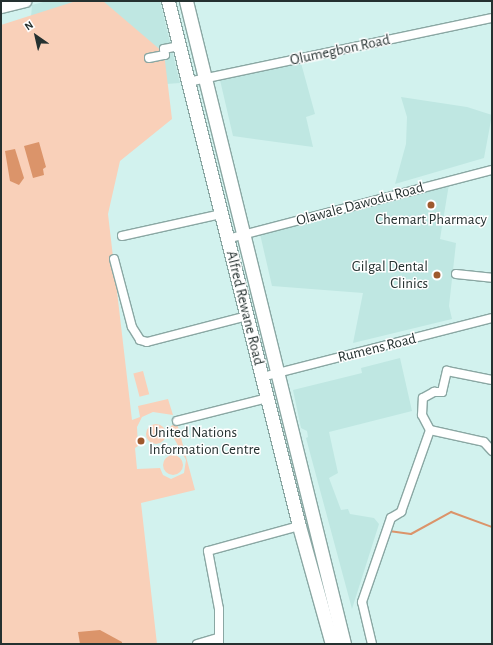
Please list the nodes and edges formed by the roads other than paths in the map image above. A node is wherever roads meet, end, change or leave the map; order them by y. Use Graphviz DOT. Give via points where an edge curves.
graph roads {
  1 [pos="25,1"];
  2 [pos="168,1"];
  3 [pos="186,1"];
  4 [pos="1,7"];
  5 [pos="492,18"];
  6 [pos="179,46"];
  7 [pos="149,58"];
  8 [pos="205,79"];
  9 [pos="188,82"];
  10 [pos="492,170"];
  11 [pos="221,214"];
  12 [pos="244,234"];
  13 [pos="122,236"];
  14 [pos="227,239"];
  15 [pos="114,259"];
  16 [pos="456,274"];
  17 [pos="492,278"];
  18 [pos="247,316"];
  19 [pos="492,318"];
  20 [pos="278,373"];
  21 [pos="262,377"];
  22 [pos="492,380"];
  23 [pos="267,398"];
  24 [pos="177,421"];
  25 [pos="430,430"];
  26 [pos="492,450"];
  27 [pos="312,515"];
  28 [pos="299,526"];
  29 [pos="329,613"];
  30 [pos="218,641"];
  31 [pos="197,644"];
  32 [pos="324,644"];
  33 [pos="332,644"];
  34 [pos="344,644"];
  35 [pos="352,644"];
  36 [pos="372,644"];
  1 -- 4 [label="main road"];
  2 -- 6 [label="main road, Alfred Rewane Road"];
  3 -- 8 [label="main road, Alfred Rewane Road"];
  5 -- 8 [label="street, Olumegbon Road"];
  6 -- 7 [label="street" via="164,49 165,55"];
  6 -- 9 [label="main road, Alfred Rewane Road"];
  8 -- 9 [label="street, Olumegbon Road"];
  8 -- 12 [label="main road, Alfred Rewane Road"];
  9 -- 11 [label="main road, Alfred Rewane Road"];
  10 -- 12 [label="street, Olawale Dawodu Road"];
  11 -- 13 [label="street"];
  11 -- 14 [label="main road, Alfred Rewane Road"];
  12 -- 14 [label="street, Olawale Dawodu Road"];
  12 -- 20 [label="main road, Alfred Rewane Road"];
  14 -- 18 [label="main road, Alfred Rewane Road"];
  15 -- 18 [label="street" via="132,327 140,340 147,342"];
  16 -- 17 [label="street"];
  18 -- 21 [label="main road, Alfred Rewane Road"];
  19 -- 20 [label="street, Rumens Road"];
  20 -- 21 [label="street, Rumens Road"];
  20 -- 27 [label="main road, Alfred Rewane Road"];
  21 -- 23 [label="main road, Alfred Rewane Road"];
  22 -- 25 [label="street" via="447,371 442,392 434,392 423,398 422,415"];
  23 -- 24 [label="street"];
  23 -- 28 [label="main road, Alfred Rewane Road"];
  25 -- 26 [label="street" via="484,442"];
  25 -- 36 [label="street" via="401,512 391,518 362,602"];
  27 -- 29 [label="main road, Alfred Rewane Road"];
  27 -- 35 [label="main road" via="324,540"];
  28 -- 29 [label="main road, Alfred Rewane Road"];
  28 -- 30 [label="street" via="208,551 219,609"];
  28 -- 32 [label="main road"];
  29 -- 33 [label="main road"];
  29 -- 34 [label="main road"];
  30 -- 31 [label="street"];
}
